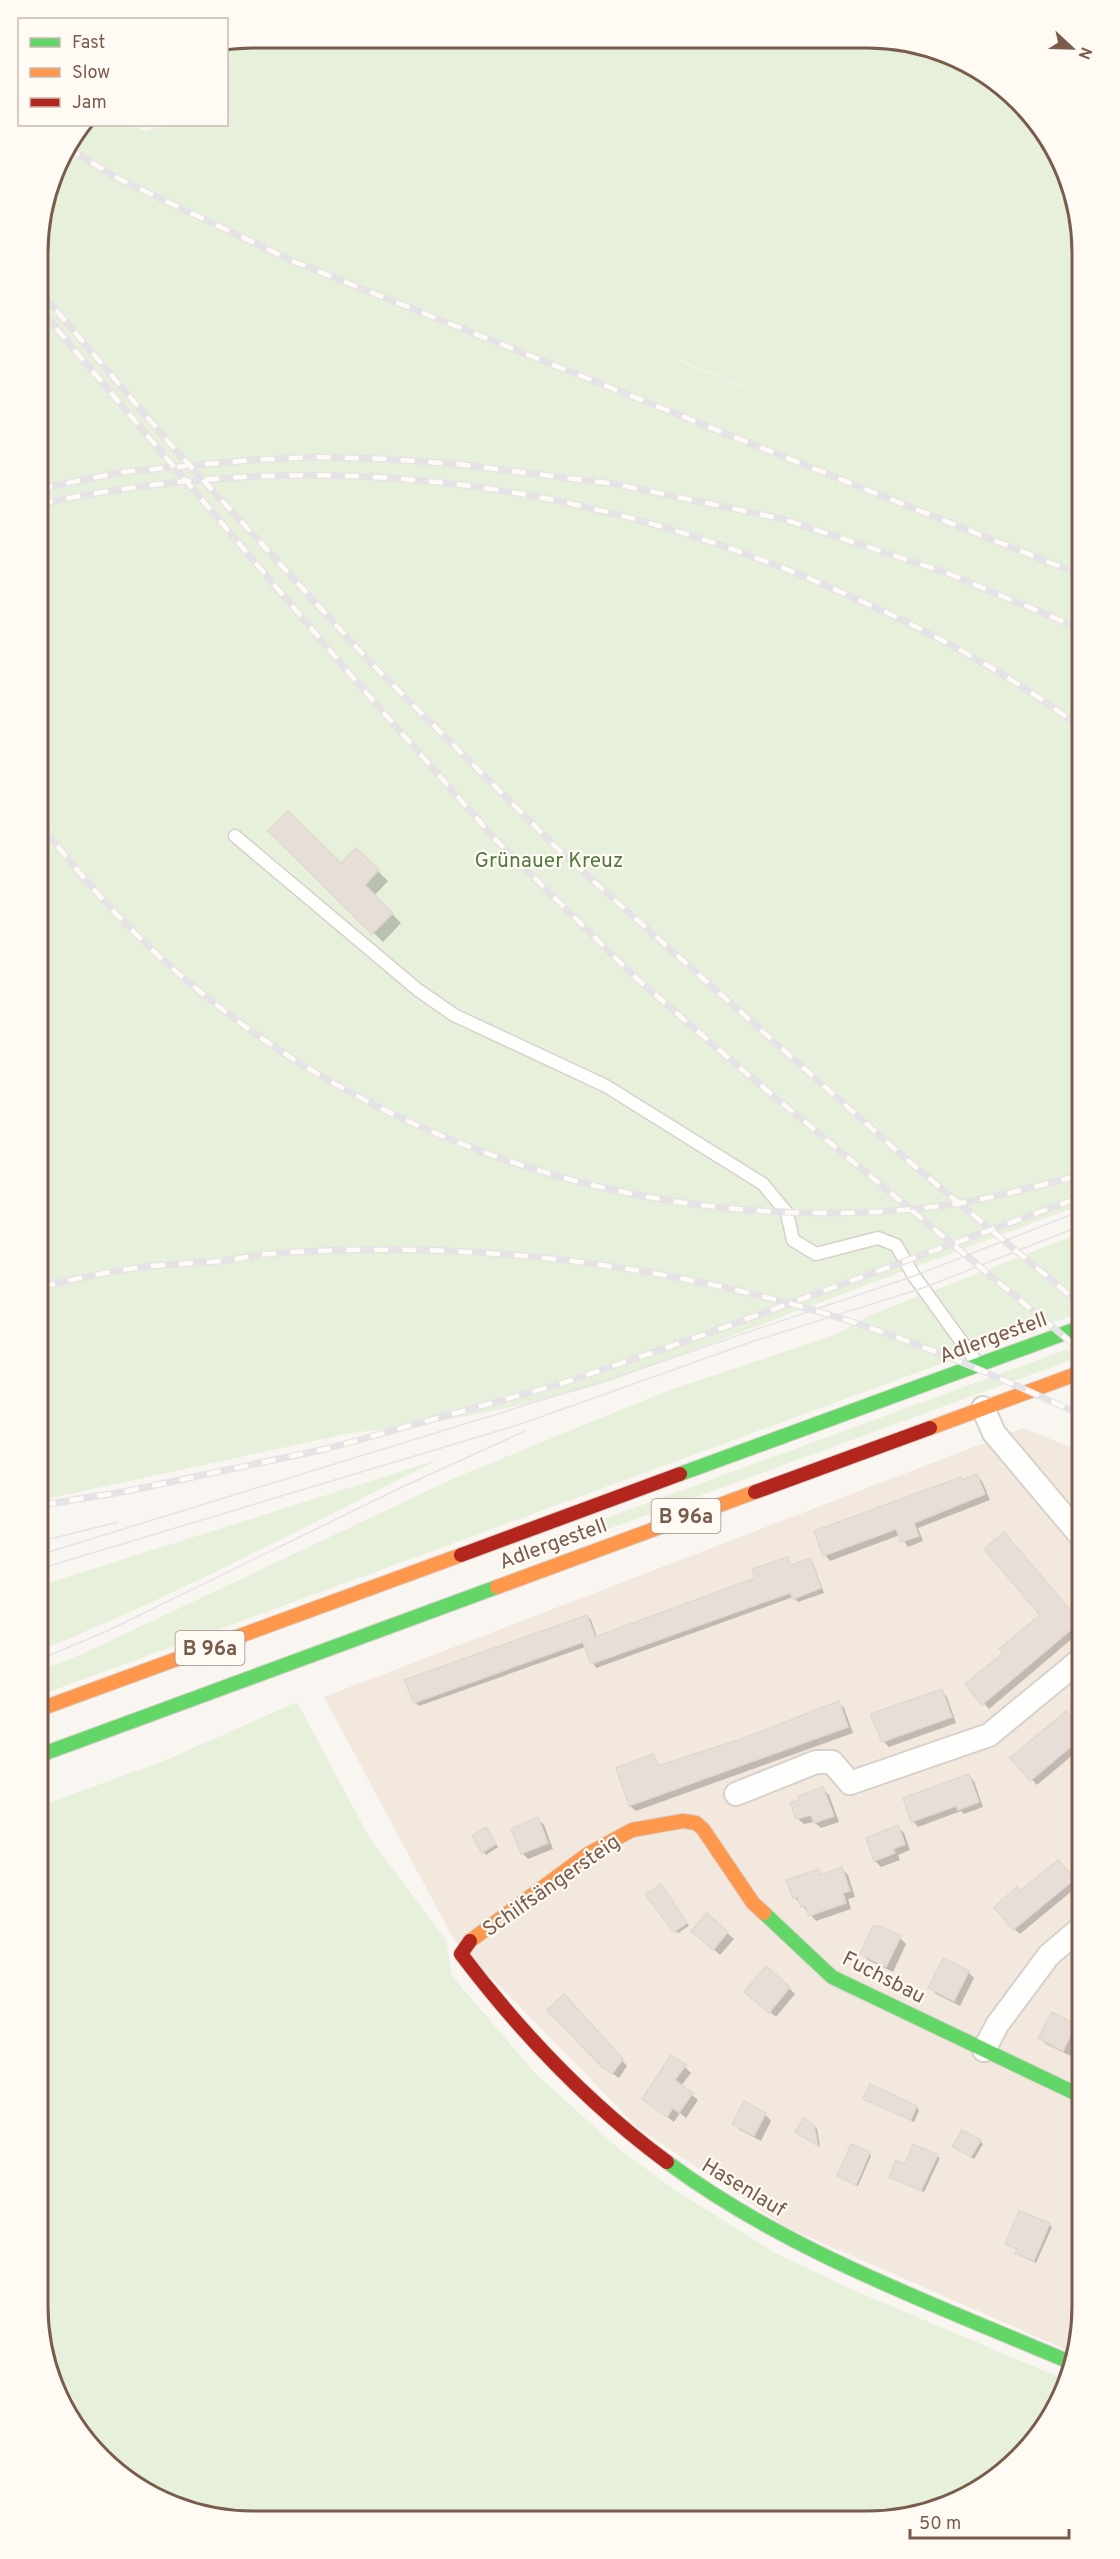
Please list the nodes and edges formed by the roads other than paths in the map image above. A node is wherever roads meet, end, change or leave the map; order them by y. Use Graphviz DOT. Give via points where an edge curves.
graph roads {
  1 [pos="235,836"];
  2 [pos="1072,1330"];
  3 [pos="978,1364"];
  4 [pos="1072,1376"];
  5 [pos="983,1408"];
  6 [pos="1072,1526"];
  7 [pos="1072,1667"];
  8 [pos="48,1706"];
  9 [pos="48,1752"];
  10 [pos="736,1794"];
  11 [pos="683,1821"];
  12 [pos="1072,1936"];
  13 [pos="461,1954"];
  14 [pos="984,2050"];
  15 [pos="1072,2092"];
  16 [pos="1064,2360"];
  1 -- 3 [label="lane" via="454,1016 606,1086 763,1184 788,1213 793,1240 816,1254 878,1238 896,1245"];
  2 -- 3 [label="main road, Adlergestell / B 96a"];
  3 -- 8 [label="main road, Adlergestell / B 96a" via="378,1592"];
  4 -- 5 [label="main road, Adlergestell / B 96a"];
  5 -- 6 [label="street" via="994,1433"];
  5 -- 9 [label="main road, Adlergestell / B 96a" via="388,1621"];
  7 -- 10 [label="street" via="989,1735 850,1784 832,1762 816,1762"];
  11 -- 13 [label="main road, Schilfsängersteig" via="632,1830 588,1854 466,1944"];
  11 -- 14 [label="main road, Fuchsbau" via="703,1829 753,1903 832,1977"];
  12 -- 14 [label="street" via="1049,1955 997,2025"];
  13 -- 16 [label="main road, Hasenlauf" via="505,2012 557,2070 633,2139 688,2178 773,2230 849,2267"];
  14 -- 15 [label="main road, Fuchsbau"];
}
